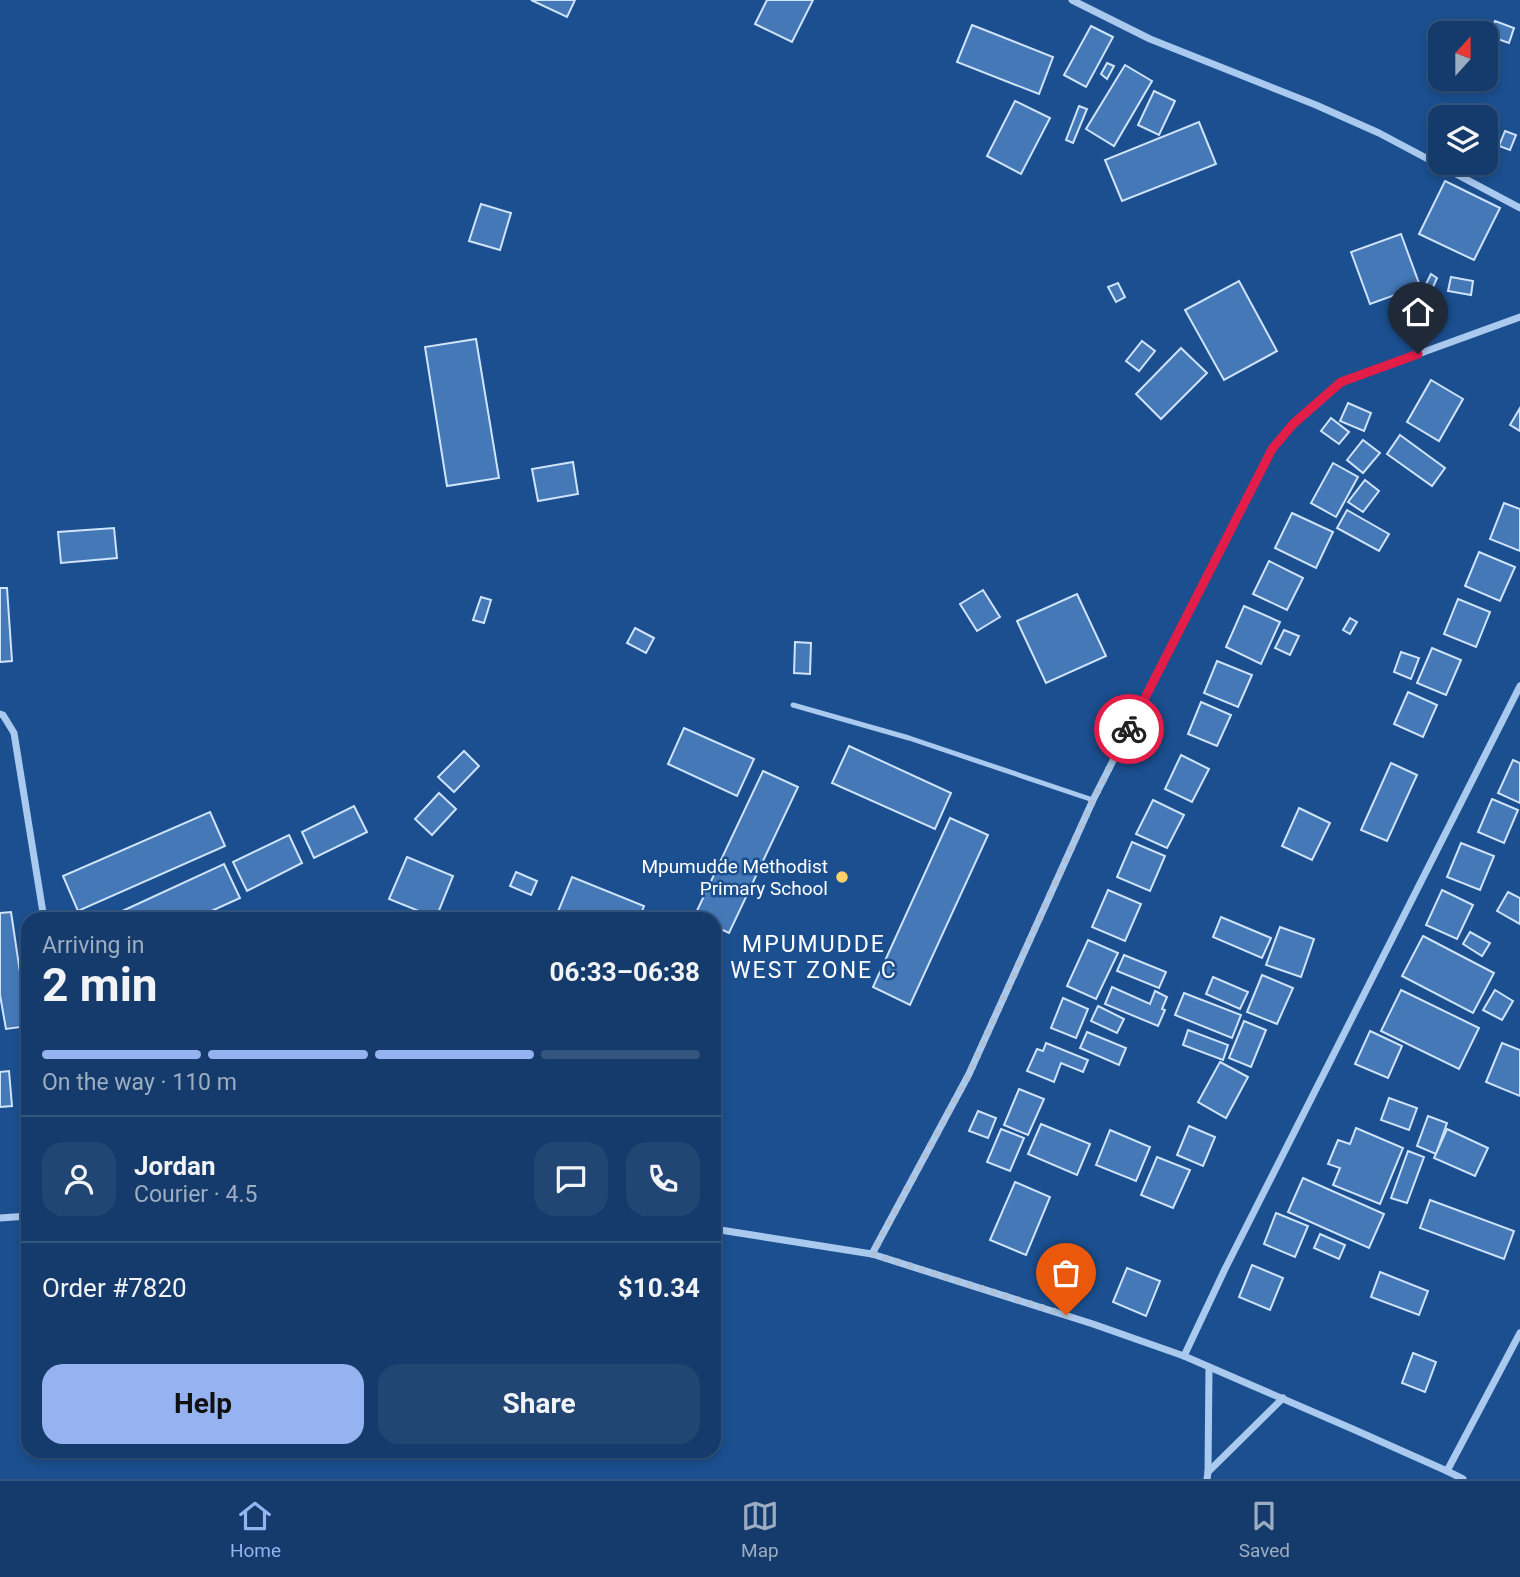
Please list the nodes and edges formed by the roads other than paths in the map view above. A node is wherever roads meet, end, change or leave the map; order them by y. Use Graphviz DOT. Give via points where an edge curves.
graph roads {
  1 [pos="1072,0"];
  2 [pos="1520,208"];
  3 [pos="1520,317"];
  4 [pos="1520,686"];
  5 [pos="793,705"];
  6 [pos="0,714"];
  7 [pos="1093,800"];
  8 [pos="43,912"];
  9 [pos="21,1217"];
  10 [pos="0,1219"];
  11 [pos="721,1230"];
  12 [pos="872,1254"];
  13 [pos="1520,1333"];
  14 [pos="1184,1356"];
  15 [pos="1209,1367"];
  16 [pos="1283,1398"];
  17 [pos="1447,1471"];
  18 [pos="1208,1476"];
  19 [pos="1463,1479"];
  1 -- 2 [label="street" via="1150,38 1366,127"];
  3 -- 7 [label="street" via="1341,382 1293,424 1272,449"];
  4 -- 14 [label="street"];
  5 -- 7 [label="lane" via="909,738"];
  6 -- 8 [label="street" via="14,733"];
  7 -- 12 [label="street" via="969,1074"];
  9 -- 10 [label="street"];
  11 -- 12 [label="street"];
  12 -- 14 [label="street"];
  13 -- 17 [label="street"];
  14 -- 15 [label="street"];
  15 -- 16 [label="street"];
  15 -- 18 [label="street"];
  16 -- 17 [label="street"];
  16 -- 18 [label="street"];
  17 -- 19 [label="street"];
}
